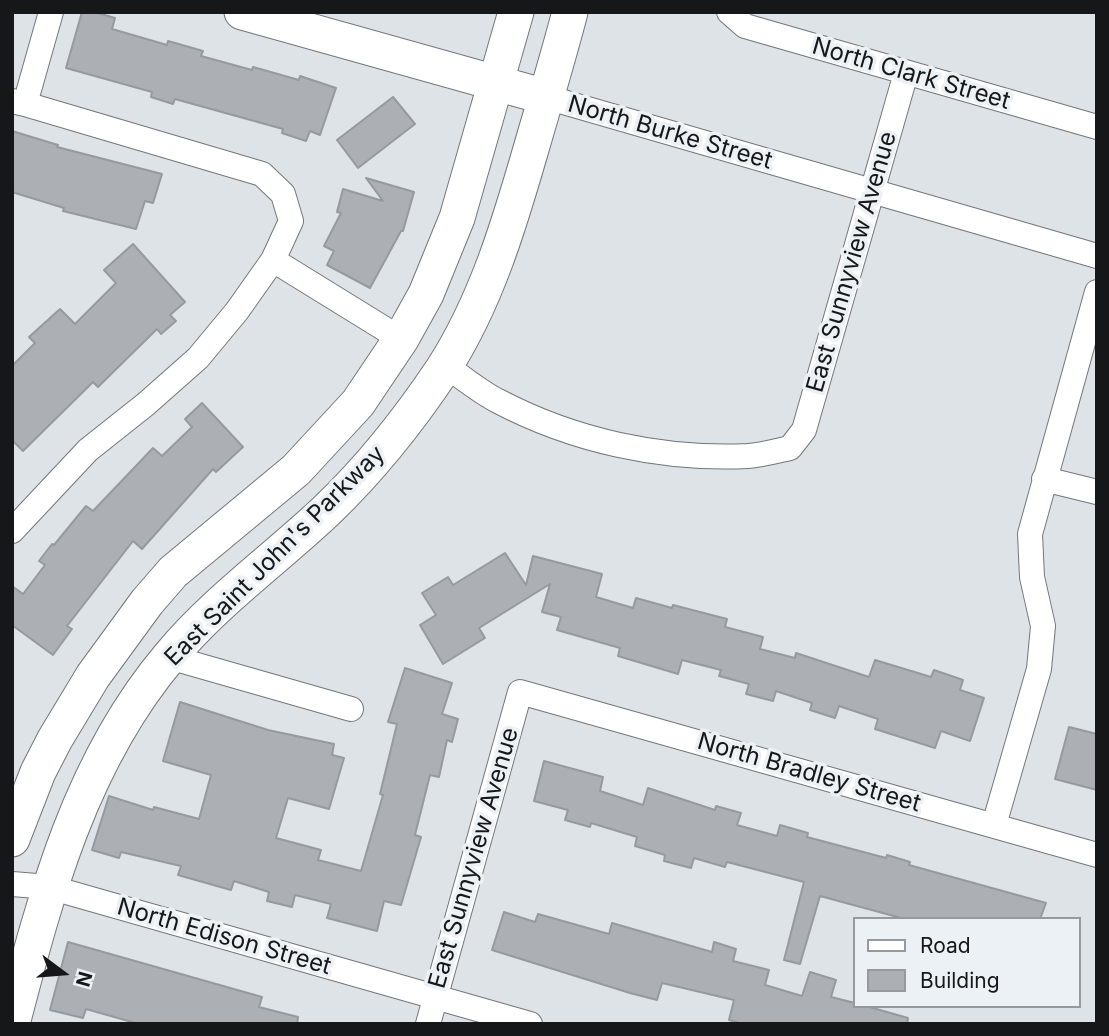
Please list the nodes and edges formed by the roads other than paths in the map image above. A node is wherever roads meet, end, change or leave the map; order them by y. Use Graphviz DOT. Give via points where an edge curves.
graph roads {
  1 [pos="51,12"];
  2 [pos="242,12"];
  3 [pos="516,12"];
  4 [pos="570,12"];
  5 [pos="729,12"];
  6 [pos="906,73"];
  7 [pos="496,83"];
  8 [pos="546,97"];
  9 [pos="18,103"];
  10 [pos="1097,127"];
  11 [pos="873,193"];
  12 [pos="1097,256"];
  13 [pos="273,260"];
  14 [pos="1097,292"];
  15 [pos="401,340"];
  16 [pos="445,365"];
  17 [pos="1044,479"];
  18 [pos="1097,492"];
  19 [pos="12,531"];
  20 [pos="169,657"];
  21 [pos="520,692"];
  22 [pos="351,709"];
  23 [pos="994,825"];
  24 [pos="12,839"];
  25 [pos="1097,855"];
  26 [pos="12,884"];
  27 [pos="49,887"];
  28 [pos="435,998"];
  29 [pos="12,1024"];
  30 [pos="428,1024"];
  31 [pos="530,1024"];
  1 -- 9 [label="street"];
  2 -- 7 [label="main road, North Burke Street"];
  3 -- 7 [label="main road, East Saint John's Parkway"];
  4 -- 8 [label="main road, East Saint John's Parkway"];
  5 -- 6 [label="street, North Clark Street" via="745,26"];
  6 -- 10 [label="street, North Clark Street"];
  6 -- 11 [label="street, East Sunnyview Avenue"];
  7 -- 8 [label="main road, North Burke Street"];
  7 -- 15 [label="main road, East Saint John's Parkway" via="448,243"];
  8 -- 11 [label="street, North Burke Street"];
  8 -- 16 [label="main road, East Saint John's Parkway" via="495,263"];
  9 -- 13 [label="street" via="262,174 283,194 291,221"];
  11 -- 12 [label="street, North Burke Street"];
  11 -- 16 [label="street, East Sunnyview Avenue" via="804,430 790,448 750,456 680,455 620,446 556,427 496,401"];
  13 -- 15 [label="street"];
  13 -- 19 [label="street" via="198,358 88,450"];
  14 -- 17 [label="street"];
  15 -- 24 [label="main road, East Saint John's Parkway" via="358,403 296,470 173,572 147,602 93,676 55,739"];
  16 -- 20 [label="main road, East Saint John's Parkway" via="368,469 212,611"];
  17 -- 18 [label="street"];
  17 -- 23 [label="street" via="1030,534 1032,577 1043,626 1039,669"];
  20 -- 22 [label="street"];
  20 -- 27 [label="main road, East Saint John's Parkway" via="133,705 99,764"];
  21 -- 23 [label="street, North Bradley Street"];
  21 -- 28 [label="street, East Sunnyview Avenue"];
  23 -- 25 [label="street, North Bradley Street"];
  26 -- 27 [label="street, North Edison Street"];
  27 -- 28 [label="street, North Edison Street"];
  27 -- 29 [label="main road, East Saint John's Parkway"];
  28 -- 30 [label="street, East Sunnyview Avenue"];
  28 -- 31 [label="street, North Edison Street"];
}
